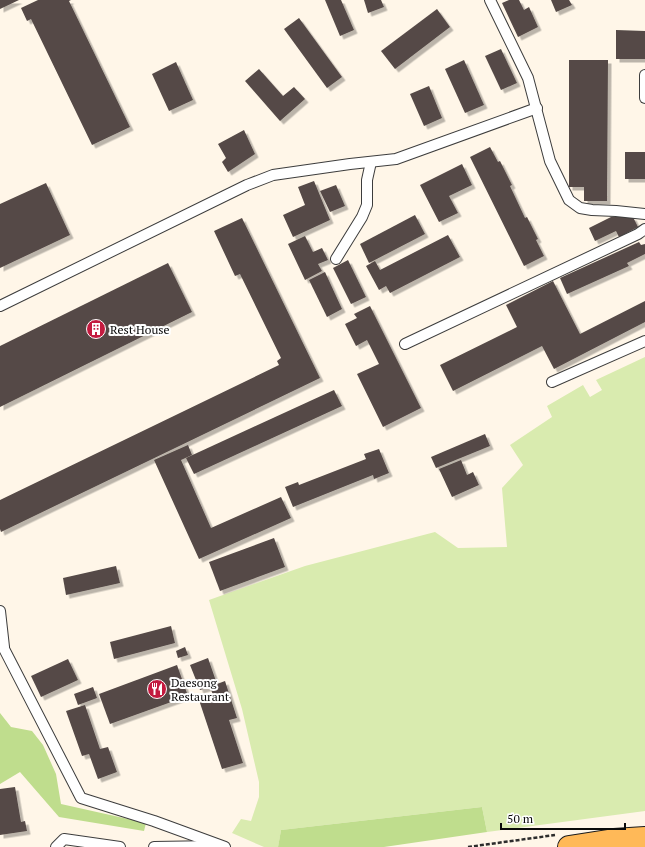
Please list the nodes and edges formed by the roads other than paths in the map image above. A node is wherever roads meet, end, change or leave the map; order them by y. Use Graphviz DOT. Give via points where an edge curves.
graph roads {
  1 [pos="490,0"];
  2 [pos="645,75"];
  3 [pos="645,98"];
  4 [pos="537,108"];
  5 [pos="371,162"];
  6 [pos="645,214"];
  7 [pos="645,229"];
  8 [pos="336,259"];
  9 [pos="0,306"];
  10 [pos="645,340"];
  11 [pos="405,344"];
  12 [pos="552,382"];
  13 [pos="0,611"];
  14 [pos="2,645"];
  15 [pos="644,841"];
  16 [pos="56,847"];
  17 [pos="120,847"];
  18 [pos="154,847"];
  19 [pos="223,847"];
  20 [pos="569,847"];
  1 -- 4 [label="lane" via="528,78"];
  2 -- 3 [label="lane"];
  4 -- 5 [label="lane" via="396,159"];
  4 -- 6 [label="lane" via="550,161 569,200 580,208"];
  5 -- 8 [label="lane" via="367,205"];
  5 -- 9 [label="lane" via="273,175 247,185"];
  7 -- 11 [label="lane"];
  10 -- 12 [label="lane"];
  13 -- 14 [label="lane"];
  14 -- 19 [label="lane" via="81,798 154,821"];
  15 -- 20 [label="main road" via="614,840"];
  16 -- 17 [label="lane" via="64,840"];
  18 -- 19 [label="lane"];
}
